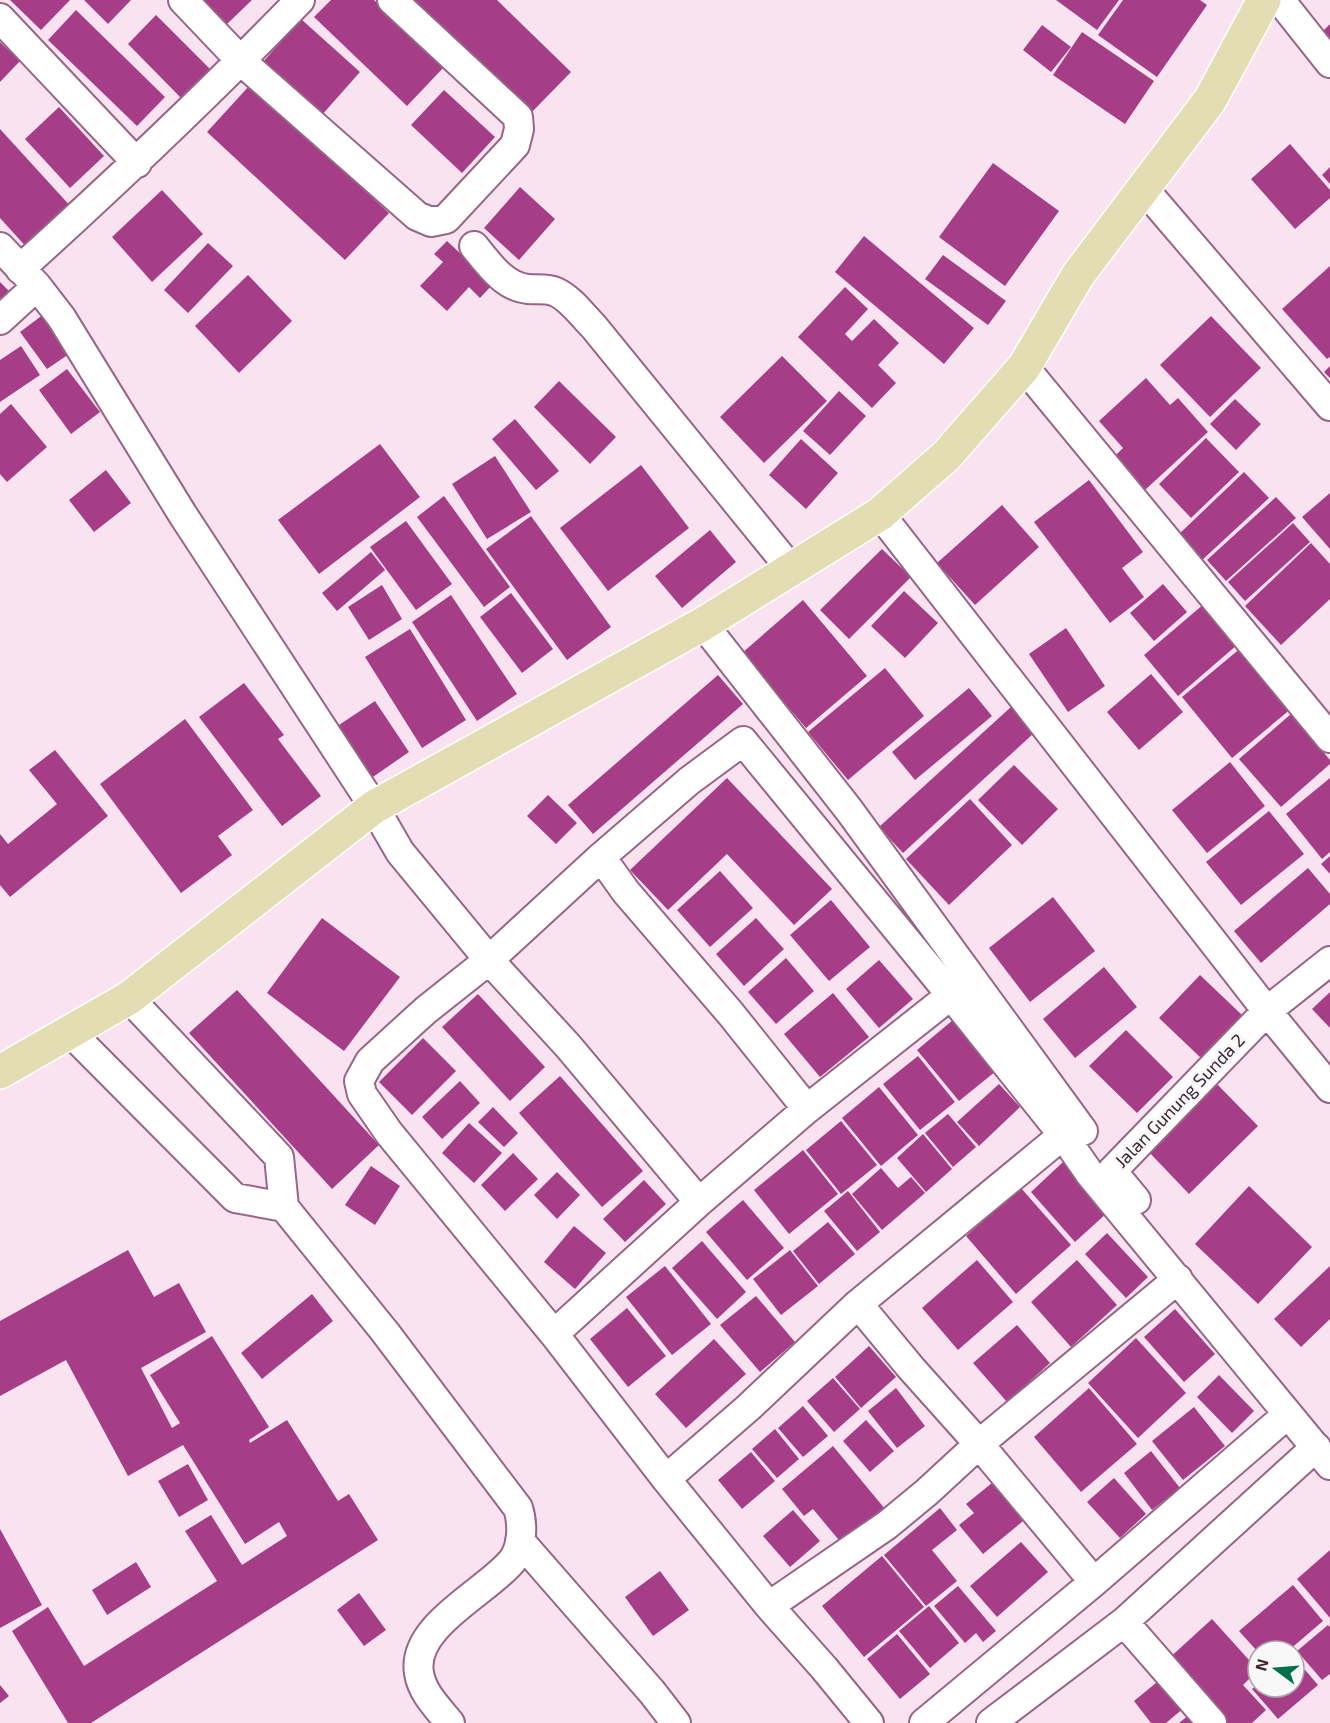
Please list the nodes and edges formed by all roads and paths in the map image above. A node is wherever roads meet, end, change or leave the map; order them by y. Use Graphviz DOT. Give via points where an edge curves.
graph roads {
  1 [pos="183,0"];
  2 [pos="300,0"];
  3 [pos="392,0"];
  4 [pos="1264,0"];
  5 [pos="1280,0"];
  6 [pos="0,18"];
  7 [pos="242,61"];
  8 [pos="1330,63"];
  9 [pos="137,163"];
  10 [pos="1144,189"];
  11 [pos="474,246"];
  12 [pos="0,247"];
  13 [pos="28,278"];
  14 [pos="0,320"];
  15 [pos="1024,367"];
  16 [pos="1330,406"];
  17 [pos="880,514"];
  18 [pos="791,569"];
  19 [pos="703,624"];
  20 [pos="1330,738"];
  21 [pos="375,807"];
  22 [pos="601,857"];
  23 [pos="489,960"];
  24 [pos="1330,962"];
  25 [pos="951,995"];
  26 [pos="129,998"];
  27 [pos="1267,1011"];
  28 [pos="69,1031"];
  29 [pos="0,1072"];
  30 [pos="1330,1088"];
  31 [pos="807,1109"];
  32 [pos="1063,1135"];
  33 [pos="1112,1171"];
  34 [pos="699,1202"];
  35 [pos="284,1207"];
  36 [pos="1191,1280"];
  37 [pos="858,1304"];
  38 [pos="554,1334"];
  39 [pos="1288,1414"];
  40 [pos="979,1444"];
  41 [pos="1323,1456"];
  42 [pos="666,1479"];
  43 [pos="520,1541"];
  44 [pos="1094,1582"];
  45 [pos="769,1606"];
  46 [pos="1124,1622"];
  47 [pos="450,1723"];
  48 [pos="676,1723"];
  49 [pos="869,1723"];
  50 [pos="924,1723"];
  51 [pos="991,1723"];
  52 [pos="1212,1723"];
  1 -- 7 [label="street"];
  2 -- 7 [label="street"];
  3 -- 7 [label="street" via="518,117 515,145 446,219 431,222 417,216"];
  4 -- 10 [label="main road" via="1210,100"];
  5 -- 8 [label="street"];
  6 -- 9 [label="street"];
  7 -- 9 [label="street"];
  9 -- 13 [label="street"];
  10 -- 15 [label="main road" via="1078,275"];
  10 -- 16 [label="street"];
  11 -- 18 [label="street" via="497,274 516,286 554,291 567,299"];
  12 -- 13 [label="street"];
  13 -- 14 [label="street"];
  13 -- 21 [label="street" via="61,317 183,515"];
  15 -- 17 [label="main road" via="946,456"];
  15 -- 20 [label="street"];
  17 -- 18 [label="main road"];
  17 -- 27 [label="street"];
  18 -- 19 [label="main road"];
  19 -- 21 [label="main road"];
  19 -- 33 [label="street" via="849,810"];
  21 -- 23 [label="street" via="400,852"];
  21 -- 26 [label="main road"];
  22 -- 23 [label="street"];
  22 -- 25 [label="street" via="688,782 743,741"];
  22 -- 31 [label="street"];
  23 -- 34 [label="street" via="568,1046"];
  23 -- 38 [label="street" via="378,1054 358,1081 362,1094 389,1133"];
  24 -- 27 [label="street, Jalan Gunung Sunda 2"];
  25 -- 31 [label="street"];
  25 -- 32 [label="street"];
  26 -- 28 [label="main road"];
  26 -- 35 [label="street" via="279,1157"];
  27 -- 30 [label="street"];
  27 -- 33 [label="street, Jalan Gunung Sunda 2"];
  28 -- 29 [label="main road"];
  28 -- 35 [label="street" via="235,1198"];
  31 -- 34 [label="street"];
  32 -- 36 [label="street" via="1090,1174"];
  32 -- 37 [label="street"];
  33 -- 36 [label="street, Jalan Gunung Sunda 2"];
  34 -- 38 [label="street"];
  35 -- 43 [label="street" via="385,1332 518,1508 522,1520"];
  36 -- 39 [label="street"];
  36 -- 40 [label="street"];
  37 -- 40 [label="street"];
  37 -- 42 [label="street"];
  38 -- 42 [label="street"];
  39 -- 41 [label="street"];
  39 -- 44 [label="street"];
  40 -- 44 [label="street"];
  40 -- 45 [label="street" via="887,1525"];
  41 -- 46 [label="street"];
  42 -- 45 [label="street"];
  43 -- 47 [label="street" via="513,1560 437,1626 419,1651 418,1673 426,1693"];
  43 -- 48 [label="street"];
  44 -- 50 [label="street"];
  45 -- 49 [label="street"];
  46 -- 51 [label="street"];
  46 -- 52 [label="street"];
}
